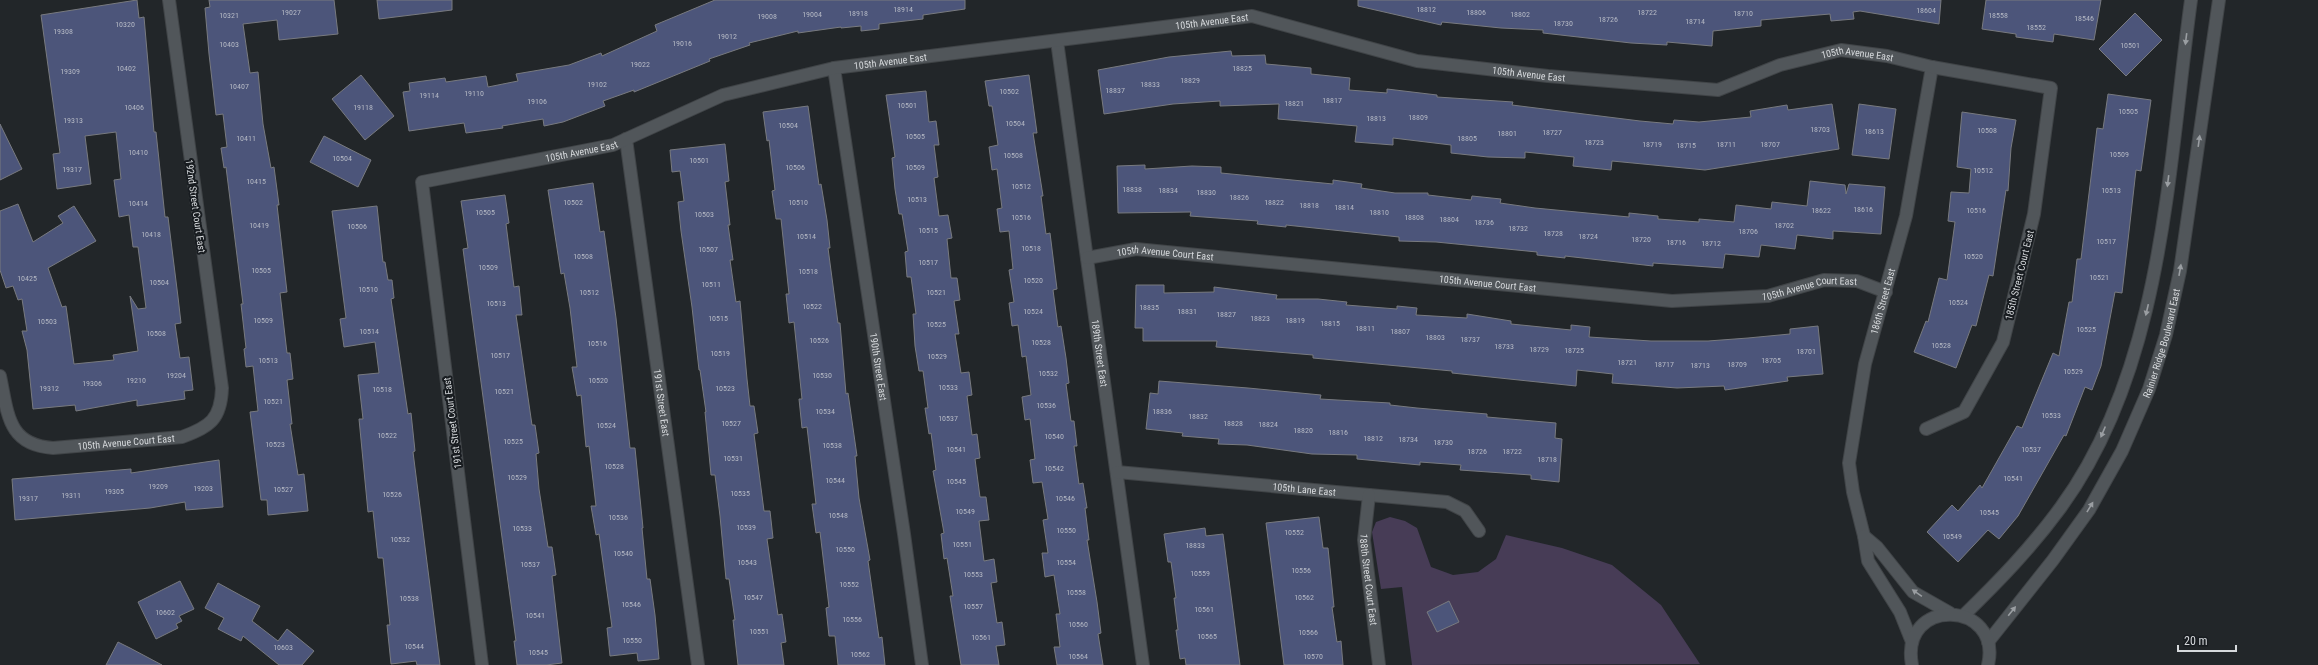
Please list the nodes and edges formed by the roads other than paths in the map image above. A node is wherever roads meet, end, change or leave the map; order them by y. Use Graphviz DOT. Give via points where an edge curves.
graph roads {
  1 [pos="169,0"];
  2 [pos="2192,0"];
  3 [pos="2219,0"];
  4 [pos="1057,41"];
  5 [pos="1932,67"];
  6 [pos="834,68"];
  7 [pos="2051,88"];
  8 [pos="626,139"];
  9 [pos="422,182"];
  10 [pos="1087,258"];
  11 [pos="1886,292"];
  12 [pos="0,376"];
  13 [pos="219,410"];
  14 [pos="1926,428"];
  15 [pos="1117,472"];
  16 [pos="1369,494"];
  17 [pos="1479,531"];
  18 [pos="1864,536"];
  19 [pos="1950,614"];
  20 [pos="1963,616"];
  21 [pos="1912,642"];
  22 [pos="1988,642"];
  23 [pos="1909,662"];
  24 [pos="482,665"];
  25 [pos="698,665"];
  26 [pos="922,665"];
  27 [pos="1143,665"];
  28 [pos="1379,665"];
  29 [pos="1988,665"];
  1 -- 13 [label="street, 192nd Street Court East" via="222,388"];
  2 -- 20 [label="street, one-way" via="2163,218 2147,310 2126,378 2096,448 2061,506 2014,566"];
  22 -- 3 [label="street, Rainier Ridge Boulevard East, one-way" via="2089,510 2122,451 2149,389 2166,335 2180,271"];
  4 -- 5 [label="street, 105th Avenue East" via="1252,16 1417,61 1548,76 1718,90 1780,65 1841,50 1886,56"];
  4 -- 6 [label="street, 105th Avenue East"];
  4 -- 10 [label="street, 189th Street East"];
  5 -- 7 [label="street, 105th Avenue East"];
  5 -- 11 [label="street, 186th Street East" via="1906,216"];
  6 -- 8 [label="street, 105th Avenue East" via="723,95"];
  6 -- 26 [label="street, 190th Street East"];
  7 -- 14 [label="street, 185th Street Court East" via="2034,214 2002,342 1964,412"];
  8 -- 9 [label="street, 105th Avenue East" via="613,145"];
  8 -- 25 [label="street, 191st Street East"];
  9 -- 24 [label="street, 191st Street Court East"];
  10 -- 11 [label="street, 105th Avenue Court East" via="1136,249 1672,301 1768,296 1824,280 1857,281"];
  10 -- 15 [label="street, 189th Street East"];
  11 -- 18 [label="street, 186th Street East" via="1865,364 1849,463"];
  12 -- 13 [label="street, 105th Avenue Court East" via="12,426 24,440 40,447 182,437 213,422"];
  15 -- 16 [label="street, 105th Lane East"];
  15 -- 27 [label="street, 189th Street East"];
  16 -- 17 [label="street, 105th Lane East" via="1447,502 1465,511"];
  16 -- 28 [label="street, 188th Street Court East" via="1364,540"];
  19 -- 18 [label="street, one-way" via="1913,592 1877,547"];
  18 -- 21 [label="street, 186th Street East" via="1868,562 1900,612"];
  19 -- 20 [label="street"];
  19 -- 21 [label="street" via="1926,621"];
  20 -- 22 [label="street" via="1983,631"];
  21 -- 23 [label="street"];
  22 -- 29 [label="street"];
}
